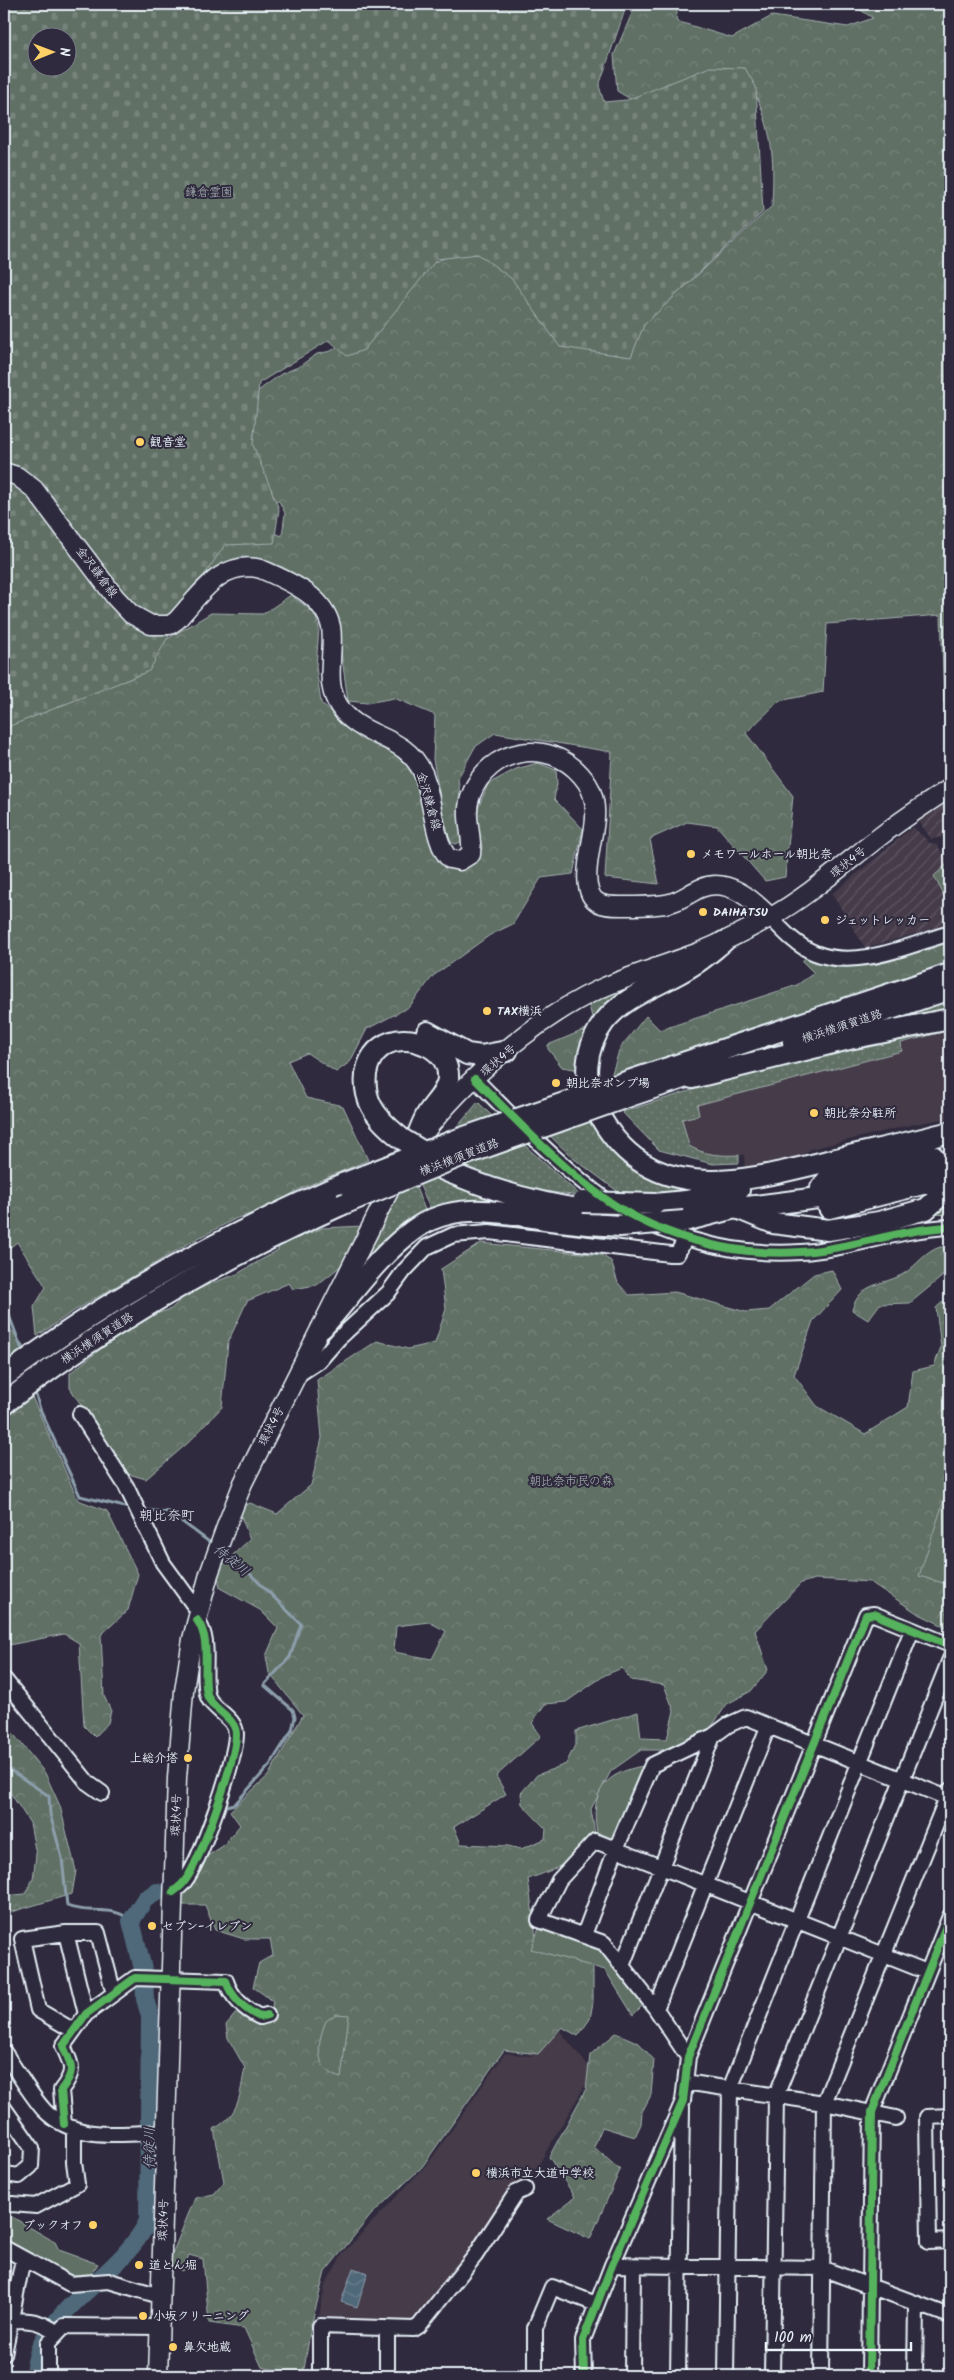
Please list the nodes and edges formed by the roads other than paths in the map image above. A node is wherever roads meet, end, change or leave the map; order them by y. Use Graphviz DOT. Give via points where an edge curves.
graph roads {
  1 [pos="4,472"];
  2 [pos="950,788"];
  3 [pos="770,917"];
  4 [pos="950,933"];
  5 [pos="722,942"];
  6 [pos="950,968"];
  7 [pos="950,974"];
  8 [pos="950,990"];
  9 [pos="890,992"];
  10 [pos="950,1020"];
  11 [pos="507,1050"];
  12 [pos="475,1080"];
  13 [pos="656,1087"];
  14 [pos="625,1090"];
  15 [pos="948,1134"];
  16 [pos="413,1151"];
  17 [pos="946,1161"];
  18 [pos="792,1170"];
  19 [pos="944,1186"];
  20 [pos="800,1205"];
  21 [pos="658,1208"];
  22 [pos="740,1210"];
  23 [pos="950,1227"];
  24 [pos="685,1229"];
  25 [pos="322,1328"];
  26 [pos="296,1376"];
  27 [pos="4,1377"];
  28 [pos="4,1404"];
  29 [pos="80,1414"];
  30 [pos="197,1615"];
  31 [pos="912,1630"];
  32 [pos="950,1645"];
  33 [pos="950,1658"];
  34 [pos="4,1679"];
  35 [pos="768,1727"];
  36 [pos="713,1736"];
  37 [pos="813,1745"];
  38 [pos="860,1763"];
  39 [pos="902,1780"];
  40 [pos="102,1793"];
  41 [pos="949,1796"];
  42 [pos="616,1849"];
  43 [pos="663,1866"];
  44 [pos="705,1883"];
  45 [pos="173,1892"];
  46 [pos="751,1902"];
  47 [pos="797,1919"];
  48 [pos="949,1923"];
  49 [pos="66,1933"];
  50 [pos="584,1935"];
  51 [pos="840,1937"];
  52 [pos="884,1954"];
  53 [pos="622,1966"];
  54 [pos="927,1972"];
  55 [pos="170,1980"];
  56 [pos="114,1994"];
  57 [pos="656,2009"];
  58 [pos="86,2014"];
  59 [pos="267,2015"];
  60 [pos="74,2031"];
  61 [pos="688,2057"];
  62 [pos="6,2060"];
  63 [pos="685,2082"];
  64 [pos="730,2089"];
  65 [pos="776,2096"];
  66 [pos="682,2101"];
  67 [pos="824,2103"];
  68 [pos="4,2108"];
  69 [pos="872,2112"];
  70 [pos="950,2116"];
  71 [pos="896,2118"];
  72 [pos="69,2127"];
  73 [pos="166,2132"];
  74 [pos="4,2174"];
  75 [pos="526,2189"];
  76 [pos="4,2206"];
  77 [pos="950,2242"];
  78 [pos="4,2248"];
  79 [pos="23,2259"];
  80 [pos="612,2265"];
  81 [pos="633,2267"];
  82 [pos="680,2267"];
  83 [pos="726,2267"];
  84 [pos="773,2268"];
  85 [pos="821,2268"];
  86 [pos="870,2286"];
  87 [pos="160,2296"];
  88 [pos="596,2304"];
  89 [pos="916,2305"];
  90 [pos="950,2316"];
  91 [pos="8,2320"];
  92 [pos="158,2327"];
  93 [pos="387,2328"];
  94 [pos="57,2333"];
  95 [pos="4,2354"];
  96 [pos="48,2376"];
  97 [pos="158,2376"];
  98 [pos="320,2376"];
  99 [pos="387,2376"];
  100 [pos="534,2376"];
  101 [pos="584,2376"];
  102 [pos="632,2376"];
  103 [pos="678,2376"];
  104 [pos="726,2376"];
  105 [pos="772,2376"];
  106 [pos="821,2376"];
  107 [pos="869,2376"];
  108 [pos="915,2376"];
  1 -- 3 [label="main road, 金沢鎌倉線" via="17,476 34,489 115,597 142,622 170,625 212,580 239,567 261,569 315,598 331,626 330,681 339,706 365,729 399,744 414,758 424,774 442,848 450,859 460,861 471,854 467,814 470,796 483,773 496,761 514,753 548,753 573,766 589,786 594,800 595,818 587,876 591,896 600,903 656,905 670,903 702,888 720,886 747,897"];
  2 -- 3 [label="main road, 環状4号" via="882,835 822,884"];
  3 -- 4 [label="street" via="800,945 829,957 851,959"];
  3 -- 5 [label="main road, 環状4号"];
  5 -- 11 [label="main road, 環状4号" via="600,989 554,1016"];
  5 -- 18 [label="highway" via="692,966 620,1006 605,1022 589,1052 588,1085 592,1101 612,1134 643,1162 662,1173 716,1183"];
  6 -- 9 [label="highway"];
  7 -- 9 [label="highway, 横浜横須賀道路"];
  8 -- 13 [label="highway, 横浜横須賀道路"];
  9 -- 14 [label="highway, 横浜横須賀道路"];
  10 -- 13 [label="highway" via="848,1039"];
  11 -- 12 [label="main road, 環状4号"];
  11 -- 16 [label="highway" via="481,1056 467,1054 432,1034 407,1028 381,1033 371,1041 362,1051 358,1064 358,1098 374,1125"];
  12 -- 16 [label="main road, 環状4号" via="432,1123"];
  12 -- 24 [label="street" via="594,1191 641,1219"];
  13 -- 14 [label="highway, 横浜横須賀道路"];
  14 -- 27 [label="highway, 横浜横須賀道路, bridge" via="456,1140 345,1182 278,1212 196,1253 87,1318"];
  14 -- 28 [label="highway, 横浜横須賀道路, bridge" via="341,1204 226,1260 95,1338"];
  15 -- 18 [label="highway" via="915,1131 812,1157"];
  16 -- 16 [label="highway" via="425,1117 441,1096 448,1078 443,1057 419,1042 407,1039 388,1043 379,1049 367,1068 366,1081 372,1107 388,1128"];
  16 -- 21 [label="highway, bridge" via="502,1185 586,1206"];
  16 -- 25 [label="main road, 環状4号" via="390,1188"];
  17 -- 20 [label="highway"];
  17 -- 20 [label="highway" via="821,1188"];
  18 -- 21 [label="highway" via="756,1186"];
  19 -- 20 [label="highway"];
  19 -- 22 [label="highway" via="926,1209 871,1223 822,1229 773,1223"];
  20 -- 22 [label="highway"];
  21 -- 22 [label="highway"];
  22 -- 24 [label="highway"];
  23 -- 24 [label="street" via="800,1252 738,1250"];
  24 -- 25 [label="highway, bridge" via="572,1223 484,1210 453,1212 412,1231 393,1247"];
  24 -- 26 [label="street" via="677,1254 489,1232 460,1234 440,1240 416,1257 388,1293 319,1361"];
  25 -- 26 [label="main road, 環状4号"];
  26 -- 30 [label="main road, 環状4号" via="243,1484"];
  29 -- 30 [label="street" via="126,1486 163,1563"];
  30 -- 45 [label="main road, 環状4号" via="184,1691"];
  30 -- 45 [label="street" via="203,1630 207,1696 234,1726 236,1734 208,1832 189,1874"];
  31 -- 32 [label="street"];
  31 -- 37 [label="street" via="874,1614 866,1615"];
  31 -- 38 [label="street"];
  33 -- 39 [label="street"];
  34 -- 40 [label="street" via="88,1783"];
  35 -- 36 [label="street" via="746,1717"];
  35 -- 37 [label="street"];
  35 -- 44 [label="street"];
  36 -- 42 [label="street" via="652,1765"];
  36 -- 43 [label="street"];
  37 -- 38 [label="street"];
  37 -- 46 [label="street"];
  38 -- 39 [label="street"];
  38 -- 47 [label="street"];
  39 -- 41 [label="street"];
  39 -- 51 [label="street"];
  41 -- 52 [label="street"];
  42 -- 43 [label="street"];
  42 -- 50 [label="street"];
  42 -- 50 [label="street" via="594,1841 558,1880 539,1920"];
  43 -- 44 [label="street"];
  43 -- 53 [label="street"];
  44 -- 46 [label="street"];
  44 -- 57 [label="street"];
  45 -- 55 [label="main road, 環状4号"];
  46 -- 47 [label="street"];
  46 -- 61 [label="street"];
  47 -- 51 [label="street"];
  47 -- 64 [label="street"];
  48 -- 54 [label="street"];
  49 -- 56 [label="street" via="98,1933"];
  49 -- 58 [label="street"];
  49 -- 60 [label="street" via="22,1939 38,2010"];
  50 -- 53 [label="street" via="604,1943"];
  51 -- 52 [label="street"];
  51 -- 65 [label="street"];
  52 -- 54 [label="street"];
  52 -- 67 [label="street"];
  53 -- 57 [label="street"];
  54 -- 69 [label="street"];
  55 -- 56 [label="street" via="135,1978"];
  55 -- 59 [label="street" via="226,1981 241,2005 260,2017"];
  55 -- 73 [label="main road, 環状4号"];
  56 -- 58 [label="street"];
  57 -- 61 [label="street"];
  58 -- 60 [label="street"];
  60 -- 72 [label="street" via="63,2046 72,2065 71,2078 61,2090"];
  61 -- 63 [label="street"];
  62 -- 72 [label="street" via="44,2110"];
  63 -- 64 [label="street"];
  63 -- 66 [label="street"];
  64 -- 65 [label="street"];
  64 -- 83 [label="street"];
  65 -- 67 [label="street"];
  65 -- 84 [label="street"];
  66 -- 80 [label="street"];
  66 -- 82 [label="street"];
  67 -- 69 [label="street"];
  67 -- 85 [label="street"];
  68 -- 74 [label="street" via="32,2148 31,2166 19,2176"];
  69 -- 71 [label="street"];
  69 -- 86 [label="street"];
  70 -- 77 [label="street" via="927,2118 929,2242"];
  72 -- 73 [label="street" via="90,2134"];
  72 -- 76 [label="street" via="77,2184 36,2206"];
  73 -- 87 [label="main road, 環状4号"];
  75 -- 93 [label="street" via="516,2193 475,2256 419,2326 414,2329"];
  78 -- 79 [label="street"];
  79 -- 87 [label="street" via="70,2284 109,2281"];
  79 -- 91 [label="street"];
  80 -- 81 [label="street"];
  80 -- 88 [label="street"];
  81 -- 82 [label="street"];
  81 -- 102 [label="street"];
  82 -- 83 [label="street"];
  82 -- 103 [label="street"];
  83 -- 84 [label="street"];
  83 -- 104 [label="street"];
  84 -- 85 [label="street"];
  84 -- 105 [label="street"];
  85 -- 86 [label="street"];
  85 -- 106 [label="street"];
  86 -- 89 [label="street"];
  86 -- 107 [label="street"];
  87 -- 92 [label="main road, 環状4号"];
  88 -- 100 [label="street" via="552,2287 535,2328"];
  88 -- 101 [label="street" via="583,2340"];
  89 -- 90 [label="street"];
  89 -- 108 [label="street"];
  91 -- 94 [label="street" via="34,2320"];
  91 -- 95 [label="street"];
  92 -- 94 [label="street" via="64,2326"];
  92 -- 97 [label="main road, 環状4号"];
  93 -- 98 [label="street" via="320,2326"];
  93 -- 99 [label="street"];
  94 -- 96 [label="street" via="48,2343"];
}
